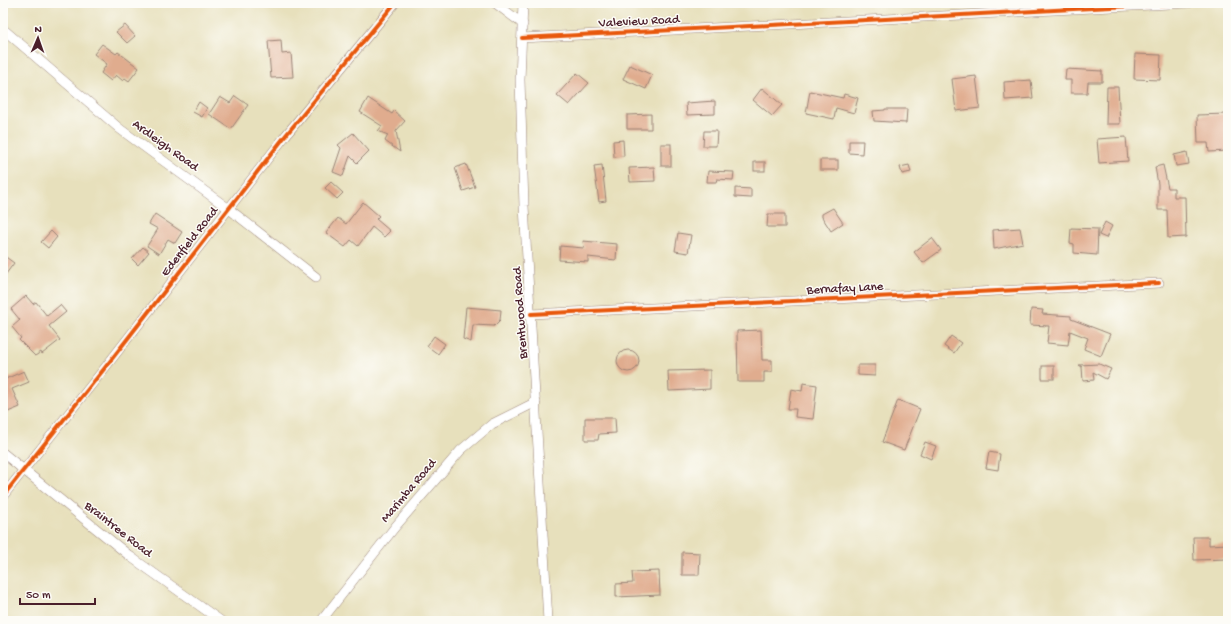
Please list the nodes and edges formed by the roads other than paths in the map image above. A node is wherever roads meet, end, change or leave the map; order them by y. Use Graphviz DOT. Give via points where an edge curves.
graph roads {
  1 [pos="395,3"];
  2 [pos="495,3"];
  3 [pos="523,3"];
  4 [pos="1189,3"];
  5 [pos="523,24"];
  6 [pos="3,29"];
  7 [pos="522,38"];
  8 [pos="229,208"];
  9 [pos="316,277"];
  10 [pos="1159,283"];
  11 [pos="532,314"];
  12 [pos="536,402"];
  13 [pos="3,453"];
  14 [pos="24,470"];
  15 [pos="3,496"];
  16 [pos="221,621"];
  17 [pos="321,621"];
  18 [pos="548,621"];
  1 -- 8 [label="street, Edenfield Road"];
  2 -- 5 [label="street"];
  3 -- 5 [label="street, Brentwood Road"];
  4 -- 7 [label="street, Valeview Road"];
  5 -- 7 [label="street, Brentwood Road"];
  6 -- 8 [label="street, Ardleigh Road" via="120,128"];
  7 -- 11 [label="street, Brentwood Road" via="520,80 524,206"];
  8 -- 9 [label="street, Ardleigh Road"];
  8 -- 14 [label="street, Edenfield Road"];
  10 -- 11 [label="street, Bernafay Lane"];
  11 -- 12 [label="street, Brentwood Road"];
  12 -- 17 [label="street, Marimba Road" via="492,424 461,450 395,527"];
  12 -- 18 [label="street, Brentwood Road"];
  13 -- 14 [label="street, Braintree Road"];
  14 -- 15 [label="street, Edenfield Road"];
  14 -- 16 [label="street, Braintree Road" via="143,567"];
}
